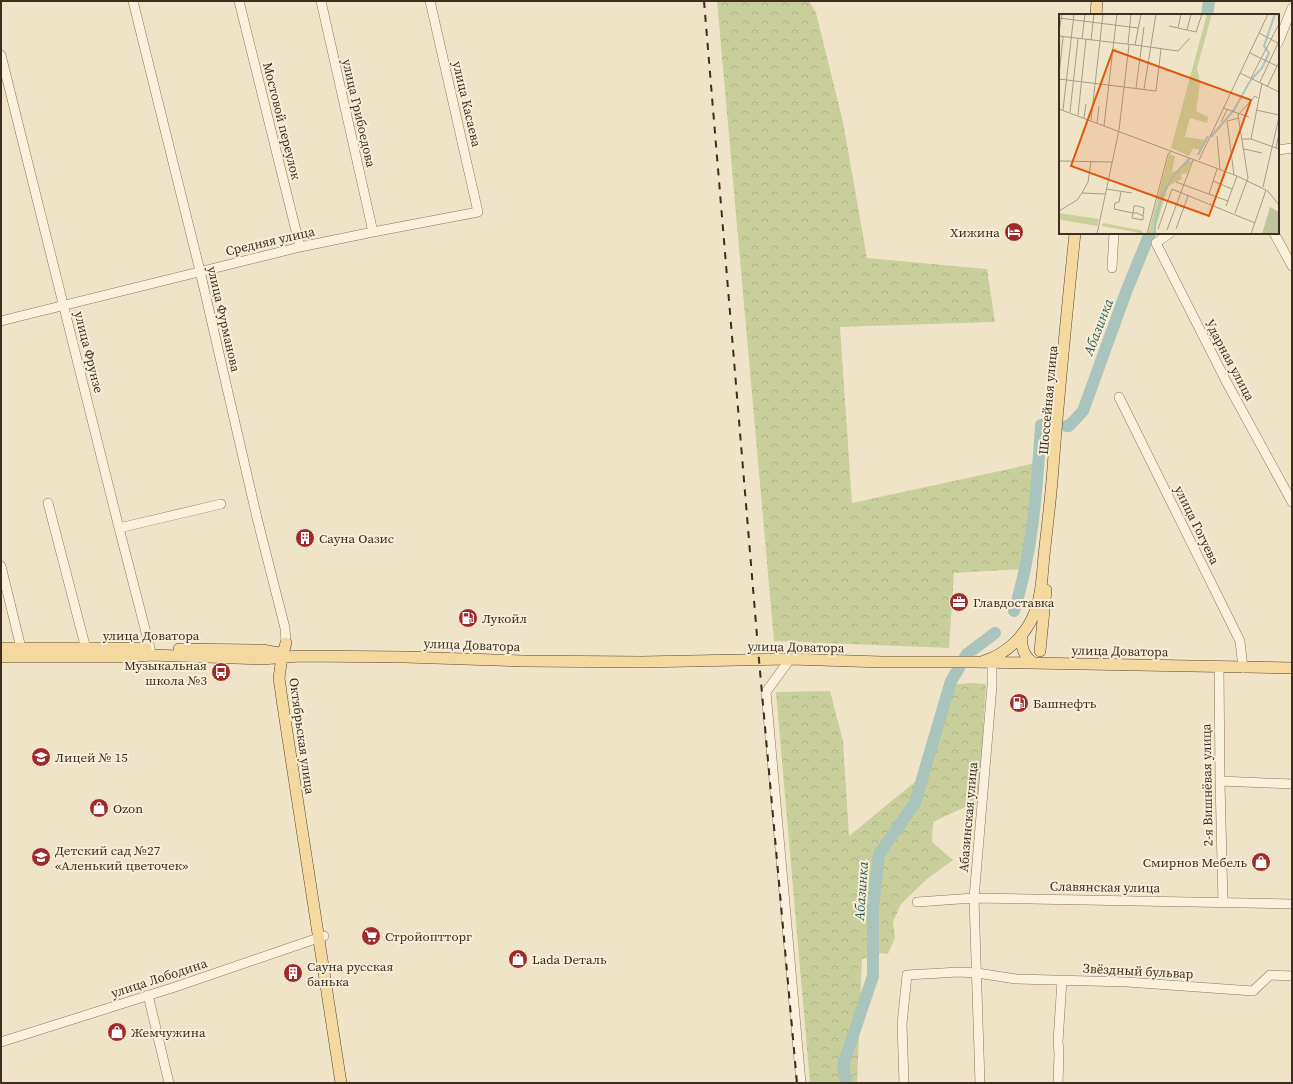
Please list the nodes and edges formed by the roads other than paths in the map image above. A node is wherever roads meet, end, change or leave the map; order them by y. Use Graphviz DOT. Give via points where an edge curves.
graph roads {
  1 [pos="133,1"];
  2 [pos="239,1"];
  3 [pos="321,1"];
  4 [pos="430,1"];
  5 [pos="1097,1"];
  6 [pos="1102,1"];
  7 [pos="1292,8"];
  8 [pos="1096,14"];
  9 [pos="1100,14"];
  10 [pos="1279,40"];
  11 [pos="1,55"];
  12 [pos="1292,148"];
  13 [pos="1279,150"];
  14 [pos="478,212"];
  15 [pos="373,232"];
  16 [pos="1076,234"];
  17 [pos="1114,234"];
  18 [pos="1169,234"];
  19 [pos="1275,234"];
  20 [pos="300,247"];
  21 [pos="1292,266"];
  22 [pos="1112,268"];
  23 [pos="200,271"];
  24 [pos="64,306"];
  25 [pos="1,321"];
  26 [pos="1119,397"];
  27 [pos="1292,502"];
  28 [pos="48,503"];
  29 [pos="221,504"];
  30 [pos="119,528"];
  31 [pos="1,566"];
  32 [pos="1043,568"];
  33 [pos="1022,634"];
  34 [pos="1,648"];
  35 [pos="21,648"];
  36 [pos="86,649"];
  37 [pos="150,652"];
  38 [pos="1040,652"];
  39 [pos="284,653"];
  40 [pos="1,657"];
  41 [pos="790,659"];
  42 [pos="973,662"];
  43 [pos="992,663"];
  44 [pos="1034,664"];
  45 [pos="1057,664"];
  46 [pos="1219,667"];
  47 [pos="1243,668"];
  48 [pos="1292,668"];
  49 [pos="1220,781"];
  50 [pos="1292,784"];
  51 [pos="974,898"];
  52 [pos="917,902"];
  53 [pos="1223,903"];
  54 [pos="1292,904"];
  55 [pos="321,937"];
  56 [pos="977,973"];
  57 [pos="1292,976"];
  58 [pos="1062,980"];
  59 [pos="148,995"];
  60 [pos="1,1042"];
  61 [pos="169,1083"];
  62 [pos="341,1083"];
  63 [pos="346,1083"];
  64 [pos="801,1083"];
  65 [pos="904,1083"];
  66 [pos="980,1083"];
  67 [pos="1058,1083"];
  1 -- 23 [label="street, улица Фурманова"];
  2 -- 20 [label="street, Мостовой переулок"];
  3 -- 15 [label="street, улица Грибоедова"];
  4 -- 14 [label="street, улица Касаева"];
  5 -- 8 [label="main road"];
  6 -- 9 [label="main road"];
  7 -- 10 [label="street"];
  11 -- 24 [label="street, улица Фрунзе"];
  12 -- 13 [label="street"];
  14 -- 15 [label="street, Средняя улица"];
  15 -- 20 [label="street, Средняя улица"];
  16 -- 32 [label="main road, Шоссейная улица"];
  17 -- 22 [label="street"];
  18 -- 27 [label="street, Ударная улица" via="1156,243 1227,383"];
  19 -- 21 [label="street"];
  20 -- 23 [label="street, Средняя улица"];
  23 -- 24 [label="street, Средняя улица"];
  23 -- 39 [label="street, улица Фурманова" via="285,628"];
  24 -- 25 [label="street, Средняя улица"];
  24 -- 30 [label="street, улица Фрунзе"];
  26 -- 47 [label="street, улица Гогуева" via="1240,641"];
  28 -- 36 [label="street"];
  29 -- 30 [label="street"];
  30 -- 37 [label="street, улица Фрунзе"];
  31 -- 35 [label="street"];
  32 -- 33 [label="main road, Шоссейная улица" via="1035,610"];
  32 -- 38 [label="main road, Шоссейная улица" via="1047,589"];
  33 -- 38 [label="main road" via="1034,641"];
  33 -- 42 [label="main road" via="997,651"];
  33 -- 44 [label="main road" via="1024,652"];
  34 -- 35 [label="main road, улица Доватора"];
  35 -- 36 [label="main road, улица Доватора"];
  36 -- 37 [label="main road, улица Доватора"];
  37 -- 39 [label="main road, улица Доватора" via="262,650"];
  37 -- 40 [label="main road, улица Доватора" via="128,657"];
  38 -- 45 [label="main road" via="1045,659"];
  39 -- 41 [label="main road, улица Доватора" via="300,656 524,661"];
  39 -- 55 [label="main road, Октябрьская улица" via="286,692"];
  41 -- 42 [label="main road, улица Доватора"];
  41 -- 64 [label="street" via="766,692"];
  42 -- 43 [label="main road, улица Доватора"];
  43 -- 44 [label="main road, улица Доватора"];
  43 -- 51 [label="street, Абазинская улица"];
  44 -- 45 [label="main road, улица Доватора"];
  45 -- 46 [label="main road, улица Доватора"];
  46 -- 47 [label="main road, улица Доватора"];
  46 -- 49 [label="street, 2-я Вишнёвая улица"];
  47 -- 48 [label="main road, улица Доватора"];
  49 -- 50 [label="street"];
  49 -- 53 [label="street, 2-я Вишнёвая улица"];
  51 -- 52 [label="street, Славянская улица"];
  51 -- 53 [label="street, Славянская улица"];
  51 -- 56 [label="street, Абазинская улица"];
  53 -- 54 [label="street, Славянская улица"];
  55 -- 59 [label="street, улица Лободина"];
  55 -- 62 [label="main road, Октябрьская улица"];
  55 -- 63 [label="main road, Октябрьская улица"];
  56 -- 58 [label="street, Звёздный бульвар" via="1016,979"];
  56 -- 65 [label="street" via="907,975 902,1024"];
  56 -- 66 [label="street, Абазинская улица"];
  57 -- 58 [label="street, Звёздный бульвар" via="1270,975 1253,991"];
  58 -- 67 [label="street"];
  59 -- 60 [label="street, улица Лободина"];
  59 -- 61 [label="street"];
}
